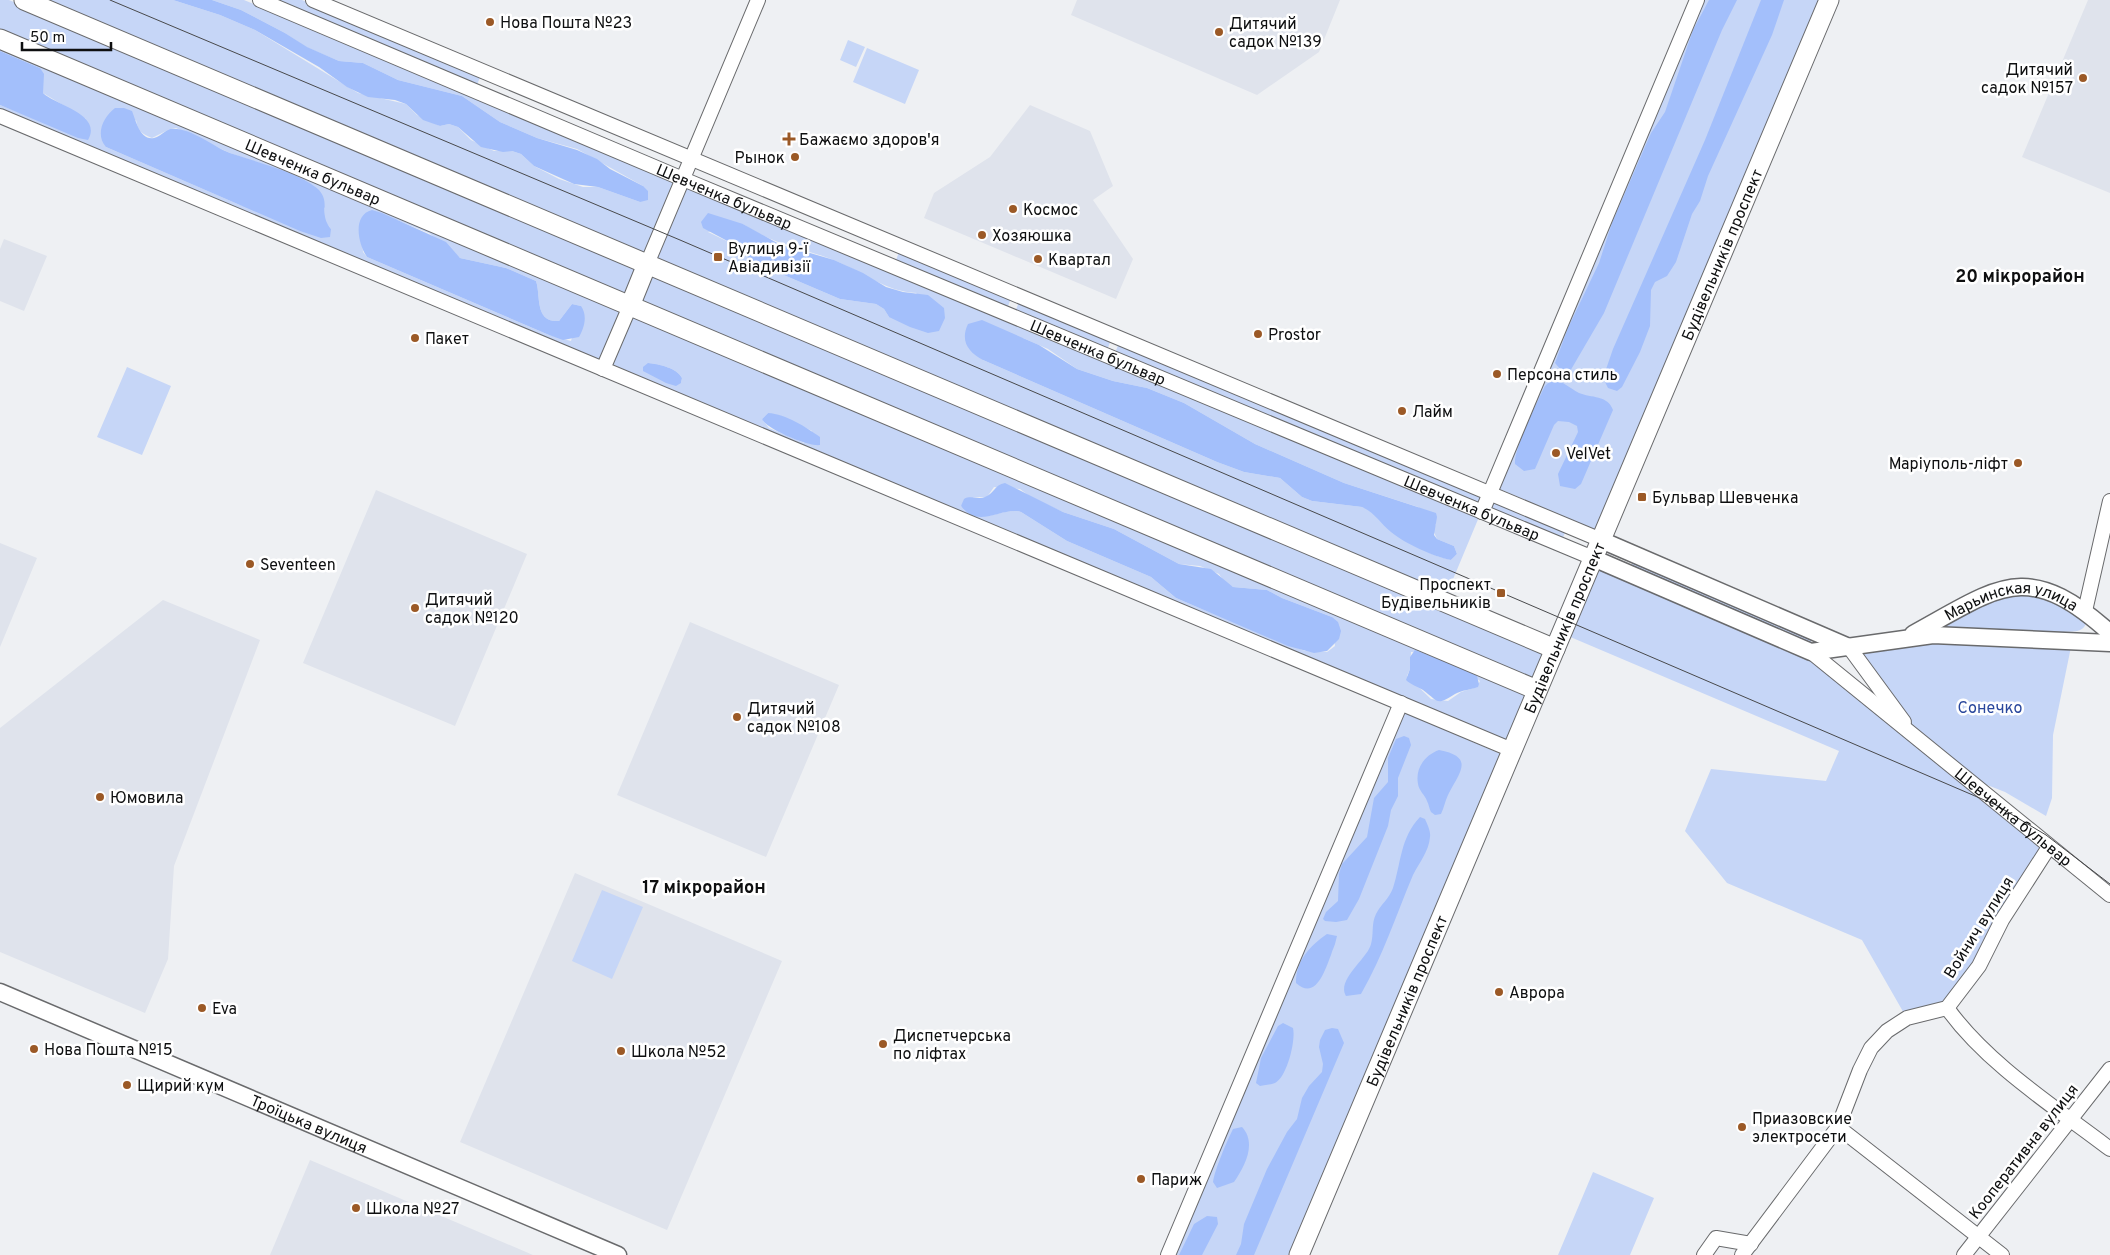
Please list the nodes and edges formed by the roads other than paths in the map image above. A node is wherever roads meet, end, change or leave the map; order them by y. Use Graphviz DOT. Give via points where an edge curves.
graph roads {
  1 [pos="24,0"];
  2 [pos="260,0"];
  3 [pos="313,0"];
  4 [pos="758,0"];
  5 [pos="1698,0"];
  6 [pos="1829,0"];
  7 [pos="0,39"];
  8 [pos="487,73"];
  9 [pos="479,93"];
  10 [pos="0,116"];
  11 [pos="691,159"];
  12 [pos="683,179"];
  13 [pos="897,246"];
  14 [pos="647,264"];
  15 [pos="889,265"];
  16 [pos="630,306"];
  17 [pos="603,369"];
  18 [pos="1490,493"];
  19 [pos="2110,501"];
  20 [pos="1482,512"];
  21 [pos="1601,540"];
  22 [pos="1593,558"];
  23 [pos="2085,611"];
  24 [pos="2110,633"];
  25 [pos="1906,638"];
  26 [pos="2110,643"];
  27 [pos="1849,646"];
  28 [pos="1555,649"];
  29 [pos="1811,652"];
  30 [pos="1538,690"];
  31 [pos="1401,704"];
  32 [pos="1916,738"];
  33 [pos="1512,750"];
  34 [pos="2049,847"];
  35 [pos="2110,895"];
  36 [pos="0,992"];
  37 [pos="1948,1008"];
  38 [pos="2110,1069"];
  39 [pos="2071,1118"];
  40 [pos="1838,1128"];
  41 [pos="2110,1148"];
  42 [pos="1978,1236"];
  43 [pos="1746,1250"];
  44 [pos="618,1255"];
  45 [pos="1168,1255"];
  46 [pos="1299,1255"];
  47 [pos="1704,1255"];
  48 [pos="1964,1255"];
  49 [pos="2002,1255"];
  1 -- 14 [label="main road"];
  2 -- 9 [label="street, Шевченка бульвар"];
  3 -- 8 [label="street, Шевченка бульвар"];
  4 -- 11 [label="street"];
  5 -- 18 [label="street"];
  6 -- 21 [label="main road, Будівельників проспект"];
  7 -- 16 [label="main road, Шевченка бульвар"];
  8 -- 9 [label="street"];
  8 -- 11 [label="street, Шевченка бульвар"];
  9 -- 12 [label="street, Шевченка бульвар"];
  10 -- 17 [label="street"];
  11 -- 12 [label="street"];
  11 -- 13 [label="street, Шевченка бульвар"];
  12 -- 14 [label="street"];
  12 -- 15 [label="street, Шевченка бульвар"];
  13 -- 15 [label="street"];
  13 -- 18 [label="street, Шевченка бульвар"];
  14 -- 16 [label="main road"];
  14 -- 28 [label="main road"];
  15 -- 20 [label="street, Шевченка бульвар"];
  16 -- 17 [label="street"];
  16 -- 30 [label="main road, Шевченка бульвар"];
  17 -- 31 [label="street"];
  18 -- 20 [label="street"];
  18 -- 21 [label="street, Шевченка бульвар"];
  19 -- 23 [label="street"];
  20 -- 22 [label="street, Шевченка бульвар"];
  21 -- 22 [label="main road, Будівельників проспект"];
  21 -- 27 [label="street, Шевченка бульвар"];
  22 -- 28 [label="main road, Будівельників проспект"];
  22 -- 29 [label="street, Шевченка бульвар"];
  23 -- 24 [label="street, Марьинская улица"];
  23 -- 25 [label="street, Марьинская улица" via="2058,594 2023,586 1986,596"];
  25 -- 26 [label="street, Марьинская улица" via="1982,636"];
  25 -- 27 [label="street, Марьинская улица"];
  27 -- 29 [label="street, Марьинская улица"];
  27 -- 32 [label="street, Шевченка бульвар"];
  28 -- 30 [label="main road, Будівельників проспект"];
  29 -- 32 [label="street, Шевченка бульвар"];
  30 -- 33 [label="main road, Будівельників проспект"];
  31 -- 33 [label="street"];
  31 -- 45 [label="street"];
  32 -- 34 [label="street, Шевченка бульвар"];
  33 -- 46 [label="main road, Будівельників проспект"];
  34 -- 35 [label="street, Шевченка бульвар"];
  34 -- 37 [label="street, Войнич вулиця" via="2002,920 1979,966"];
  36 -- 44 [label="street, Троїцька вулиця"];
  37 -- 39 [label="street" via="1982,1050"];
  37 -- 40 [label="street" via="1908,1018 1876,1042 1860,1070"];
  38 -- 39 [label="street, Кооперативна вулиця"];
  39 -- 41 [label="street"];
  39 -- 42 [label="street, Кооперативна вулиця"];
  40 -- 42 [label="street"];
  40 -- 43 [label="street"];
  42 -- 48 [label="street, Кооперативна вулиця"];
  42 -- 49 [label="street"];
  43 -- 47 [label="street" via="1716,1238"];
}
